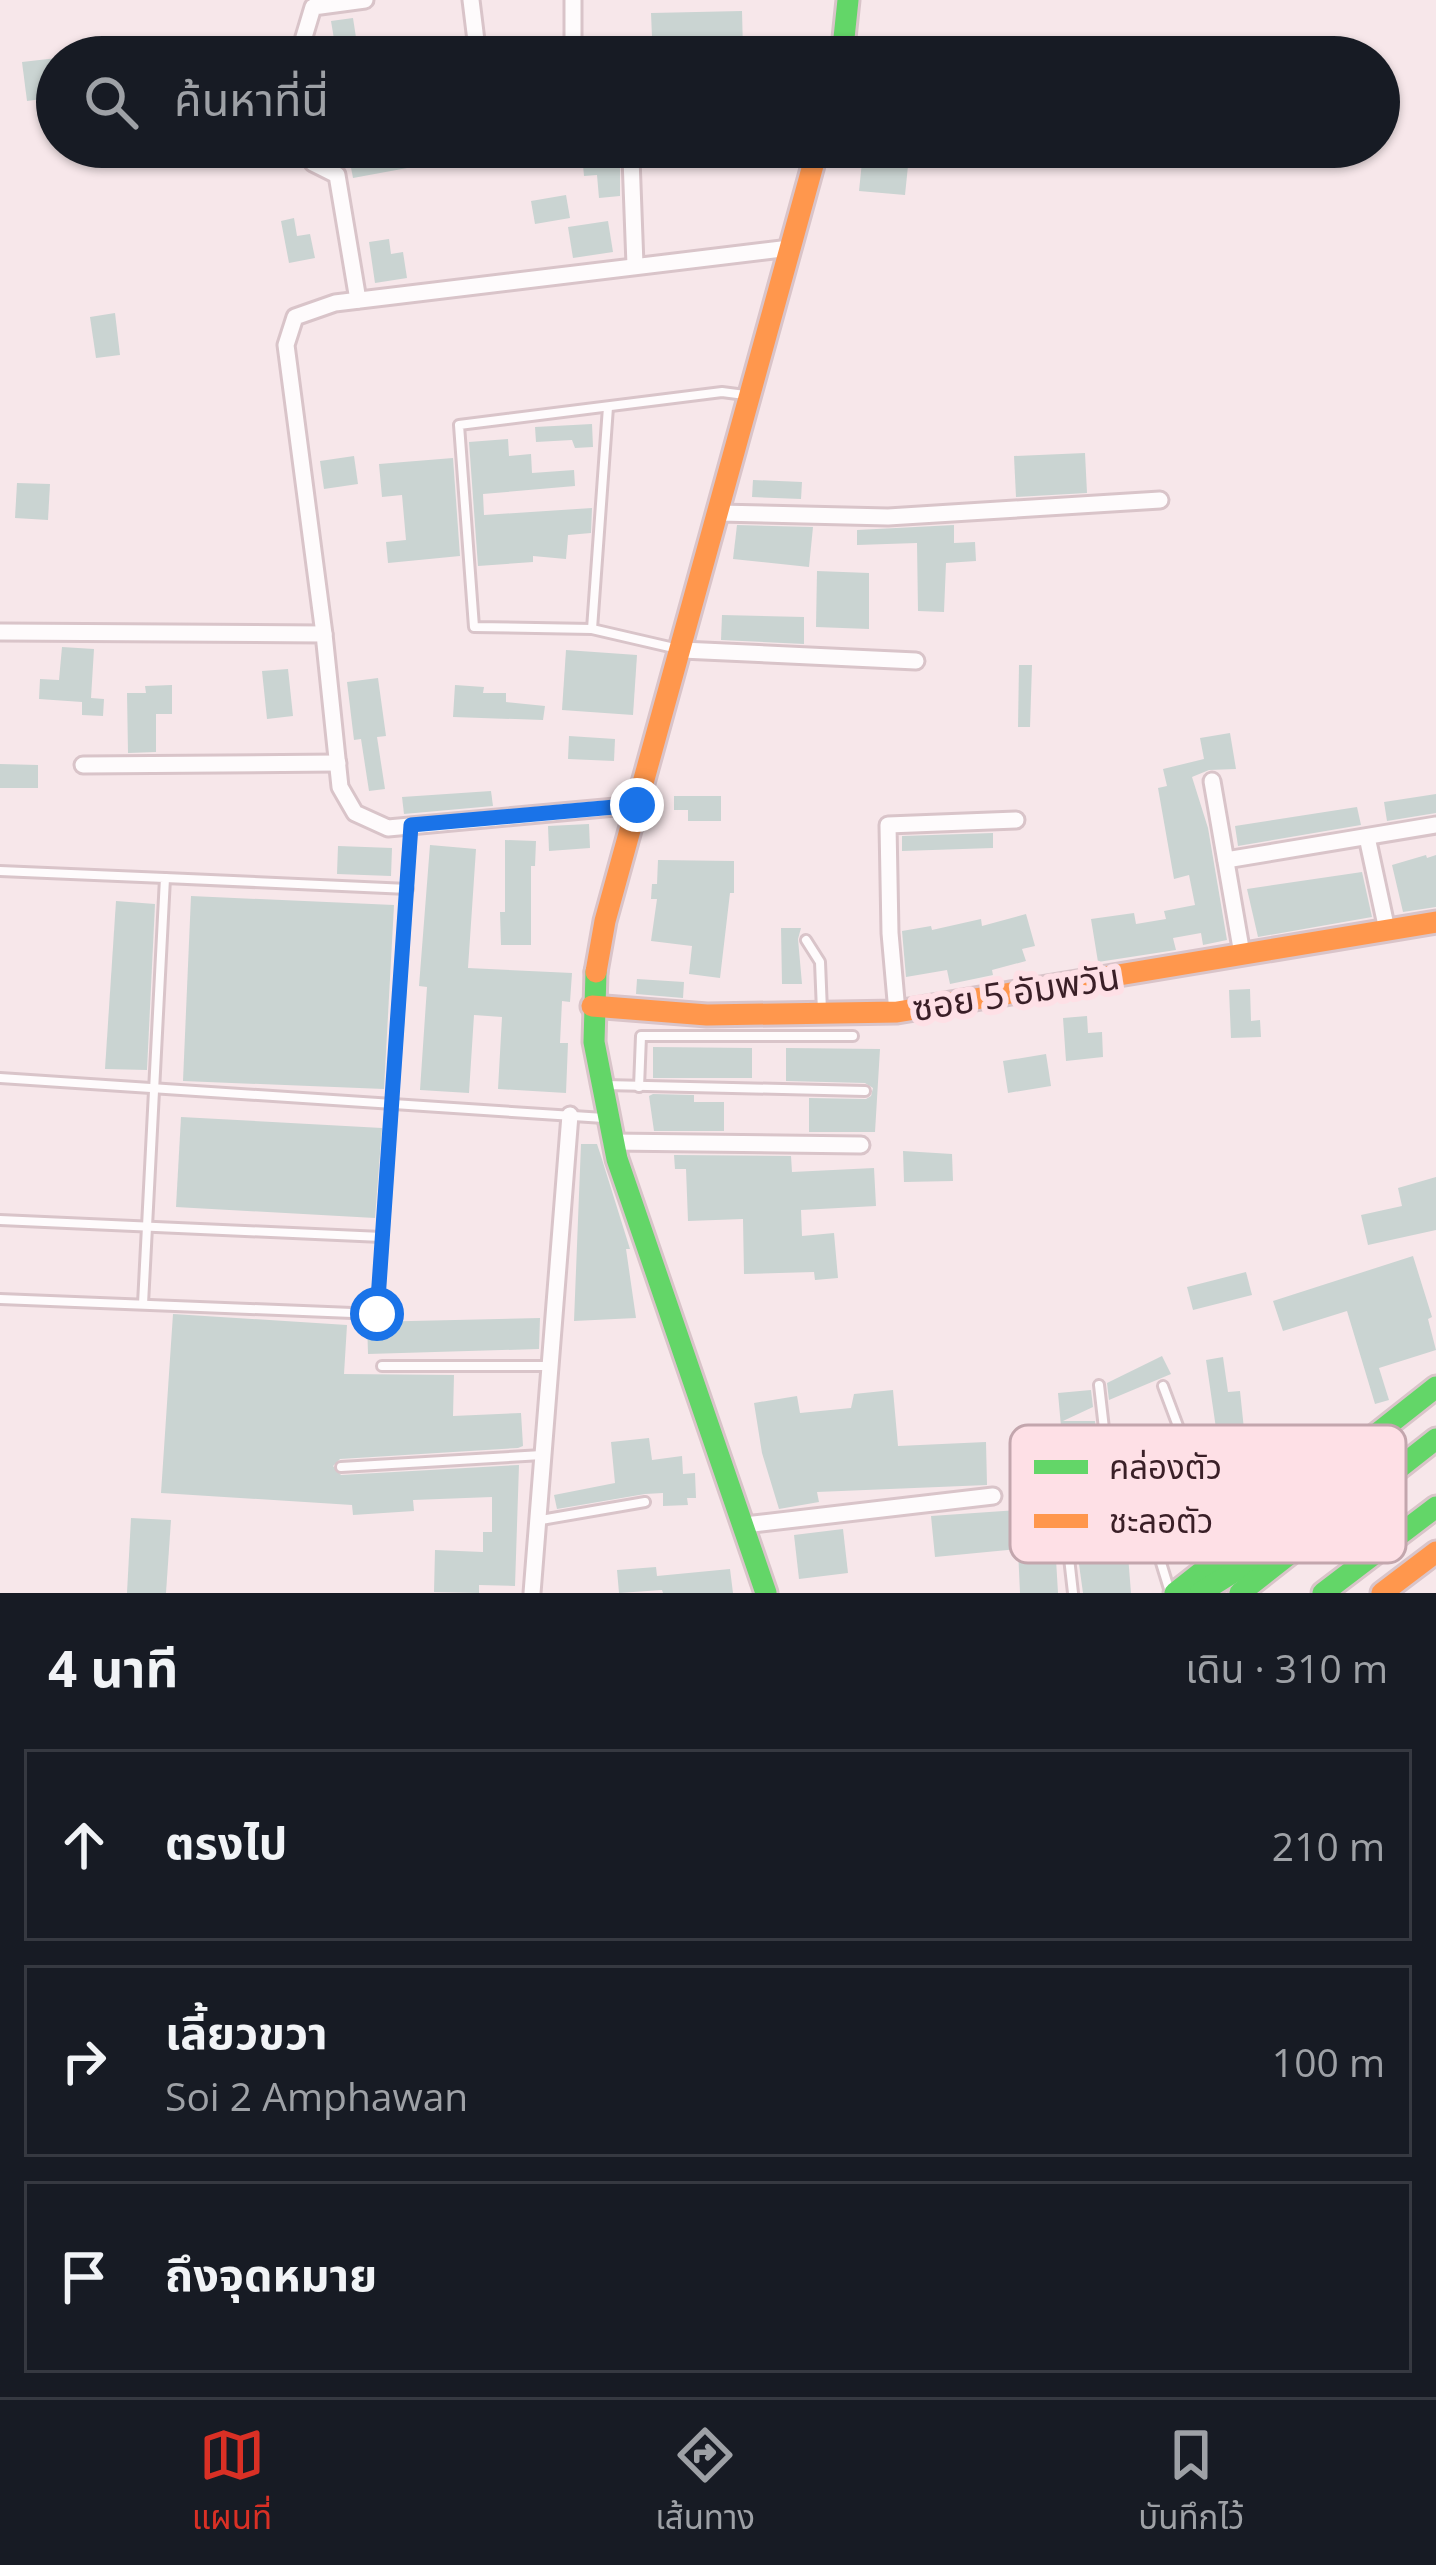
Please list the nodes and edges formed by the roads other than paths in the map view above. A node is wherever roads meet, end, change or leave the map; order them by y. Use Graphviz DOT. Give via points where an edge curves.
graph roads {
  1 [pos="365,0"];
  2 [pos="471,0"];
  3 [pos="573,0"];
  4 [pos="848,0"];
  5 [pos="313,4"];
  6 [pos="304,36"];
  7 [pos="475,36"];
  8 [pos="573,36"];
  9 [pos="844,36"];
  10 [pos="323,168"];
  11 [pos="631,168"];
  12 [pos="812,168"];
  13 [pos="790,248"];
  14 [pos="634,265"];
  15 [pos="358,300"];
  16 [pos="750,396"];
  17 [pos="608,407"];
  18 [pos="1160,500"];
  19 [pos="718,513"];
  20 [pos="592,629"];
  21 [pos="0,632"];
  22 [pos="324,634"];
  23 [pos="682,650"];
  24 [pos="916,661"];
  25 [pos="338,764"];
  26 [pos="83,765"];
  27 [pos="1212,782"];
  28 [pos="637,805"];
  29 [pos="1016,820"];
  30 [pos="411,825"];
  31 [pos="1436,825"];
  32 [pos="1366,837"];
  33 [pos="1226,860"];
  34 [pos="0,872"];
  35 [pos="166,878"];
  36 [pos="408,890"];
  37 [pos="1436,922"];
  38 [pos="1387,930"];
  39 [pos="806,940"];
  40 [pos="1242,954"];
  41 [pos="592,1006"];
  42 [pos="897,1012"];
  43 [pos="822,1013"];
  44 [pos="853,1036"];
  45 [pos="0,1078"];
  46 [pos="598,1084"];
  47 [pos="154,1088"];
  48 [pos="639,1088"];
  49 [pos="865,1091"];
  50 [pos="392,1104"];
  51 [pos="570,1114"];
  52 [pos="605,1118"];
  53 [pos="611,1142"];
  54 [pos="861,1145"];
  55 [pos="0,1220"];
  56 [pos="147,1227"];
  57 [pos="383,1237"];
  58 [pos="0,1299"];
  59 [pos="143,1304"];
  60 [pos="382,1366"];
  61 [pos="551,1366"];
  62 [pos="1099,1385"];
  63 [pos="1163,1386"];
  64 [pos="1436,1388"];
  65 [pos="1104,1425"];
  66 [pos="1178,1425"];
  67 [pos="1389,1425"];
  68 [pos="1436,1439"];
  69 [pos="544,1455"];
  70 [pos="1406,1462"];
  71 [pos="341,1467"];
  72 [pos="993,1496"];
  73 [pos="644,1502"];
  74 [pos="1436,1508"];
  75 [pos="541,1520"];
  76 [pos="745,1525"];
  77 [pos="1406,1531"];
  78 [pos="1436,1552"];
  79 [pos="1070,1563"];
  80 [pos="1163,1563"];
  81 [pos="1212,1563"];
  82 [pos="1247,1563"];
  83 [pos="1278,1563"];
  84 [pos="1363,1563"];
  85 [pos="532,1593"];
  86 [pos="766,1593"];
  87 [pos="1073,1593"];
  88 [pos="1173,1593"];
  89 [pos="1200,1593"];
  90 [pos="1240,1593"];
  91 [pos="1323,1593"];
  92 [pos="1382,1593"];
  1 -- 5 [label="street"];
  2 -- 7 [label="street"];
  3 -- 8 [label="street"];
  4 -- 9 [label="street"];
  5 -- 6 [label="street"];
  10 -- 15 [label="street" via="337,175"];
  11 -- 14 [label="street"];
  12 -- 13 [label="street"];
  13 -- 14 [label="street"];
  13 -- 16 [label="street"];
  14 -- 15 [label="street"];
  15 -- 22 [label="street" via="295,317 286,345"];
  16 -- 17 [label="lane" via="722,392"];
  16 -- 19 [label="street"];
  17 -- 20 [label="lane"];
  17 -- 20 [label="lane" via="459,425 474,627"];
  18 -- 19 [label="street" via="888,517"];
  19 -- 23 [label="street"];
  20 -- 23 [label="lane"];
  21 -- 22 [label="street"];
  22 -- 25 [label="street"];
  23 -- 24 [label="street"];
  23 -- 28 [label="street"];
  25 -- 26 [label="street"];
  25 -- 30 [label="street" via="355,813 388,828"];
  27 -- 33 [label="street"];
  28 -- 30 [label="street"];
  28 -- 41 [label="street"];
  29 -- 42 [label="street" via="889,825"];
  30 -- 36 [label="lane"];
  31 -- 32 [label="street"];
  32 -- 33 [label="street"];
  32 -- 38 [label="street"];
  33 -- 40 [label="street"];
  34 -- 35 [label="lane"];
  35 -- 36 [label="lane"];
  35 -- 47 [label="lane"];
  36 -- 50 [label="lane"];
  37 -- 38 [label="street, ซอย 5 อัมพวัน"];
  38 -- 40 [label="street, ซอย 5 อัมพวัน"];
  39 -- 43 [label="lane" via="820,962"];
  40 -- 42 [label="street, ซอย 5 อัมพวัน"];
  41 -- 43 [label="street, ซอย 5 อัมพวัน"];
  41 -- 46 [label="street"];
  42 -- 43 [label="street, ซอย 5 อัมพวัน"];
  44 -- 48 [label="lane" via="641,1036"];
  45 -- 47 [label="lane"];
  46 -- 48 [label="lane"];
  46 -- 52 [label="street"];
  47 -- 50 [label="lane"];
  47 -- 56 [label="lane"];
  48 -- 49 [label="lane"];
  50 -- 51 [label="lane"];
  50 -- 57 [label="lane"];
  51 -- 52 [label="lane"];
  51 -- 61 [label="street"];
  52 -- 53 [label="street"];
  53 -- 54 [label="street"];
  53 -- 76 [label="street"];
  55 -- 56 [label="lane"];
  56 -- 57 [label="lane"];
  56 -- 59 [label="lane"];
  57 -- 59 [label="lane" via="377,1314"];
  58 -- 59 [label="lane"];
  60 -- 61 [label="lane"];
  61 -- 69 [label="street"];
  62 -- 65 [label="lane"];
  63 -- 66 [label="lane"];
  64 -- 67 [label="street"];
  68 -- 70 [label="street"];
  69 -- 71 [label="lane"];
  69 -- 75 [label="street"];
  72 -- 76 [label="street"];
  73 -- 75 [label="lane"];
  74 -- 77 [label="street"];
  75 -- 85 [label="street"];
  76 -- 86 [label="street"];
  78 -- 92 [label="street"];
  79 -- 87 [label="lane"];
  80 -- 88 [label="lane"];
  81 -- 88 [label="street"];
  82 -- 89 [label="street"];
  83 -- 90 [label="street"];
  84 -- 91 [label="street"];
}
